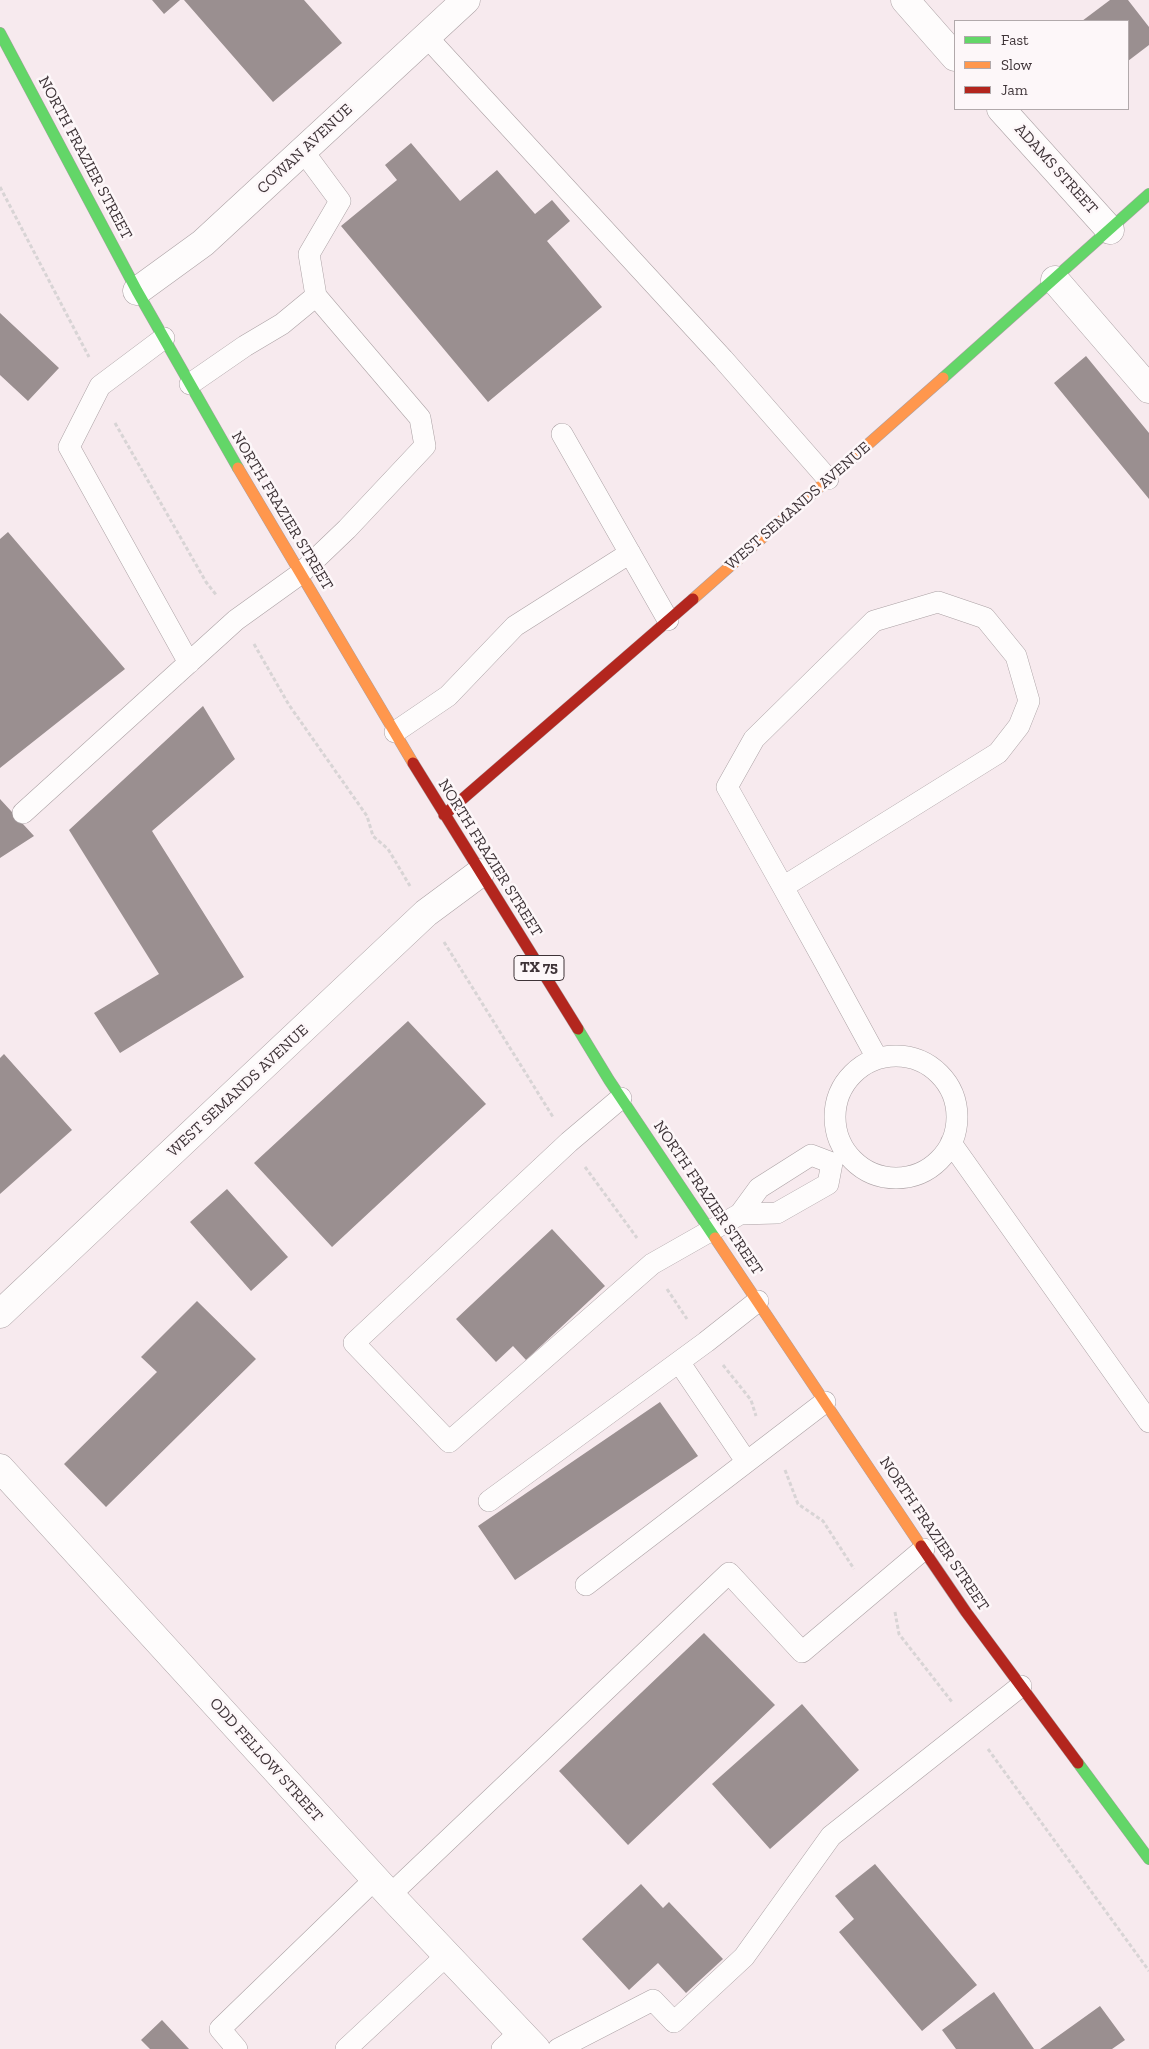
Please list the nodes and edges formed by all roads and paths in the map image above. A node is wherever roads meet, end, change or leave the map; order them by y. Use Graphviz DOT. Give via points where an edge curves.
graph roads {
  1 [pos="466,0"];
  2 [pos="905,0"];
  3 [pos="0,33"];
  4 [pos="426,36"];
  5 [pos="954,56"];
  6 [pos="1003,110"];
  7 [pos="303,151"];
  8 [pos="0,188"];
  9 [pos="1149,194"];
  10 [pos="1110,230"];
  11 [pos="1054,280"];
  12 [pos="137,290"];
  13 [pos="316,296"];
  14 [pos="164,338"];
  15 [pos="190,384"];
  16 [pos="100,386"];
  17 [pos="1149,389"];
  18 [pos="562,434"];
  19 [pos="828,479"];
  20 [pos="630,553"];
  21 [pos="300,574"];
  22 [pos="236,620"];
  23 [pos="668,620"];
  24 [pos="189,663"];
  25 [pos="395,732"];
  26 [pos="23,813"];
  27 [pos="444,814"];
  28 [pos="480,873"];
  29 [pos="783,887"];
  30 [pos="426,913"];
  31 [pos="877,1058"];
  32 [pos="621,1098"];
  33 [pos="569,1142"];
  34 [pos="951,1143"];
  35 [pos="839,1159"];
  36 [pos="740,1214"];
  37 [pos="710,1230"];
  38 [pos="652,1264"];
  39 [pos="758,1301"];
  40 [pos="0,1314"];
  41 [pos="706,1342"];
  42 [pos="679,1362"];
  43 [pos="825,1402"];
  44 [pos="1149,1422"];
  45 [pos="771,1442"];
  46 [pos="746,1461"];
  47 [pos="0,1468"];
  48 [pos="489,1501"];
  49 [pos="924,1549"];
  50 [pos="586,1585"];
  51 [pos="870,1594"];
  52 [pos="1021,1686"];
  53 [pos="970,1726"];
  54 [pos="1149,1859"];
  55 [pos="382,1887"];
  56 [pos="447,1956"];
  57 [pos="1149,1971"];
  58 [pos="520,2044"];
  59 [pos="238,2049"];
  60 [pos="346,2049"];
  61 [pos="558,2049"];
  1 -- 4 [label="street, COWAN AVENUE"];
  2 -- 5 [label="street"];
  3 -- 12 [label="main road, NORTH FRAZIER STREET / TX 75"];
  4 -- 7 [label="street, COWAN AVENUE"];
  4 -- 19 [label="lane" via="723,359"];
  6 -- 10 [label="street, ADAMS STREET"];
  7 -- 12 [label="street, COWAN AVENUE" via="203,243"];
  7 -- 13 [label="lane" via="340,201 309,254"];
  8 -- 16 [label="path" via="84,346"];
  9 -- 10 [label="main road, WEST SEMANDS AVENUE"];
  10 -- 11 [label="main road, WEST SEMANDS AVENUE"];
  11 -- 17 [label="street"];
  11 -- 19 [label="main road, WEST SEMANDS AVENUE"];
  12 -- 14 [label="main road, NORTH FRAZIER STREET / TX 75"];
  13 -- 15 [label="lane" via="282,324"];
  13 -- 21 [label="lane" via="420,418 425,446"];
  14 -- 15 [label="main road, NORTH FRAZIER STREET / TX 75"];
  14 -- 16 [label="lane"];
  15 -- 21 [label="main road, NORTH FRAZIER STREET / TX 75"];
  16 -- 22 [label="path" via="112,417 206,582"];
  16 -- 24 [label="lane" via="69,447"];
  18 -- 20 [label="lane"];
  19 -- 23 [label="main road, WEST SEMANDS AVENUE"];
  20 -- 23 [label="lane"];
  20 -- 25 [label="lane" via="515,626 448,696"];
  21 -- 22 [label="lane"];
  21 -- 25 [label="main road, NORTH FRAZIER STREET / TX 75"];
  22 -- 24 [label="lane"];
  22 -- 30 [label="path" via="367,816 373,836 388,849"];
  23 -- 27 [label="main road, WEST SEMANDS AVENUE"];
  24 -- 26 [label="lane"];
  25 -- 27 [label="main road, NORTH FRAZIER STREET / TX 75"];
  27 -- 28 [label="main road, NORTH FRAZIER STREET / TX 75"];
  28 -- 30 [label="street, WEST SEMANDS AVENUE"];
  28 -- 32 [label="main road, NORTH FRAZIER STREET / TX 75"];
  29 -- 29 [label="lane" via="727,787 754,740 874,621 938,602 985,618 1016,656 1029,701 1018,726 998,753"];
  29 -- 31 [label="lane"];
  30 -- 33 [label="path"];
  30 -- 40 [label="street, WEST SEMANDS AVENUE"];
  31 -- 34 [label="lane" via="896,1055 916,1059 933,1068 947,1083 956,1102 957,1123"];
  31 -- 35 [label="lane" via="860,1067 846,1081 837,1099 834,1118"];
  32 -- 33 [label="lane"];
  32 -- 37 [label="main road, NORTH FRAZIER STREET / TX 75"];
  33 -- 38 [label="path"];
  33 -- 38 [label="lane" via="354,1343 450,1442"];
  34 -- 35 [label="lane" via="939,1160 922,1172 901,1178 880,1176"];
  34 -- 44 [label="lane"];
  35 -- 36 [label="lane" via="811,1156 759,1188"];
  35 -- 36 [label="lane" via="828,1184 777,1213"];
  36 -- 37 [label="lane"];
  37 -- 38 [label="lane"];
  37 -- 39 [label="main road, NORTH FRAZIER STREET / TX 75"];
  38 -- 41 [label="path" via="676,1304"];
  39 -- 41 [label="lane"];
  39 -- 43 [label="main road, NORTH FRAZIER STREET / TX 75"];
  41 -- 42 [label="lane"];
  41 -- 45 [label="path" via="751,1400 756,1418"];
  42 -- 46 [label="lane"];
  42 -- 48 [label="lane"];
  43 -- 45 [label="lane"];
  43 -- 49 [label="main road, NORTH FRAZIER STREET / TX 75"];
  45 -- 46 [label="lane"];
  45 -- 51 [label="path" via="781,1457 798,1504 823,1521"];
  46 -- 50 [label="lane"];
  47 -- 55 [label="street, ODD FELLOW STREET"];
  49 -- 51 [label="lane"];
  49 -- 52 [label="main road, NORTH FRAZIER STREET / TX 75"];
  51 -- 53 [label="path" via="896,1613 899,1634"];
  51 -- 55 [label="lane" via="802,1652 729,1573"];
  52 -- 53 [label="lane"];
  52 -- 54 [label="main road, NORTH FRAZIER STREET / TX 75"];
  53 -- 57 [label="path"];
  53 -- 61 [label="lane" via="831,1836 744,1957 674,2022 653,2000"];
  55 -- 56 [label="street, ODD FELLOW STREET"];
  55 -- 59 [label="lane" via="220,2029"];
  56 -- 58 [label="street, ODD FELLOW STREET"];
  56 -- 60 [label="lane"];
}
